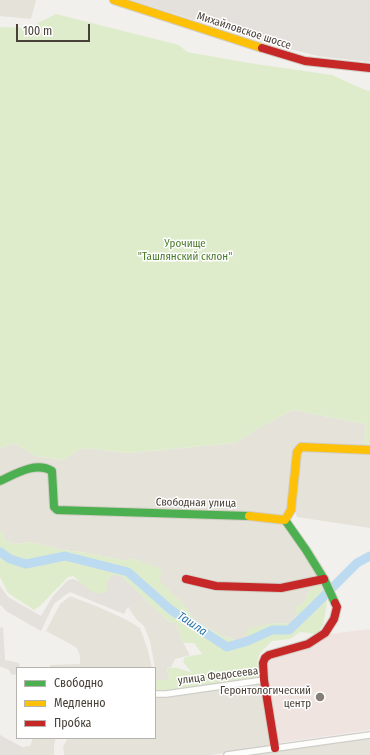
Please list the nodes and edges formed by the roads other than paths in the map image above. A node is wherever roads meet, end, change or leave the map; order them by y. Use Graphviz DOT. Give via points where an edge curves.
graph roads {
  1 [pos="114,0"];
  2 [pos="370,68"];
  3 [pos="370,450"];
  4 [pos="0,480"];
  5 [pos="285,520"];
  6 [pos="186,579"];
  7 [pos="324,579"];
  8 [pos="264,680"];
  9 [pos="156,694"];
  10 [pos="370,735"];
  11 [pos="275,748"];
  12 [pos="228,755"];
  1 -- 2 [label="street, Михайловское шоссе" via="288,57"];
  3 -- 5 [label="street" via="301,447 297,452 291,510"];
  4 -- 5 [label="street, Свободная улица" via="30,468 50,469 54,507 57,510 255,516"];
  5 -- 7 [label="street"];
  6 -- 7 [label="street" via="216,586 281,588"];
  7 -- 8 [label="street" via="337,607 326,633 308,644 269,655 263,663"];
  8 -- 9 [label="street, улица Федосеева"];
  8 -- 11 [label="street, улица Федосеева"];
  10 -- 11 [label="street"];
  11 -- 12 [label="street"];
}
